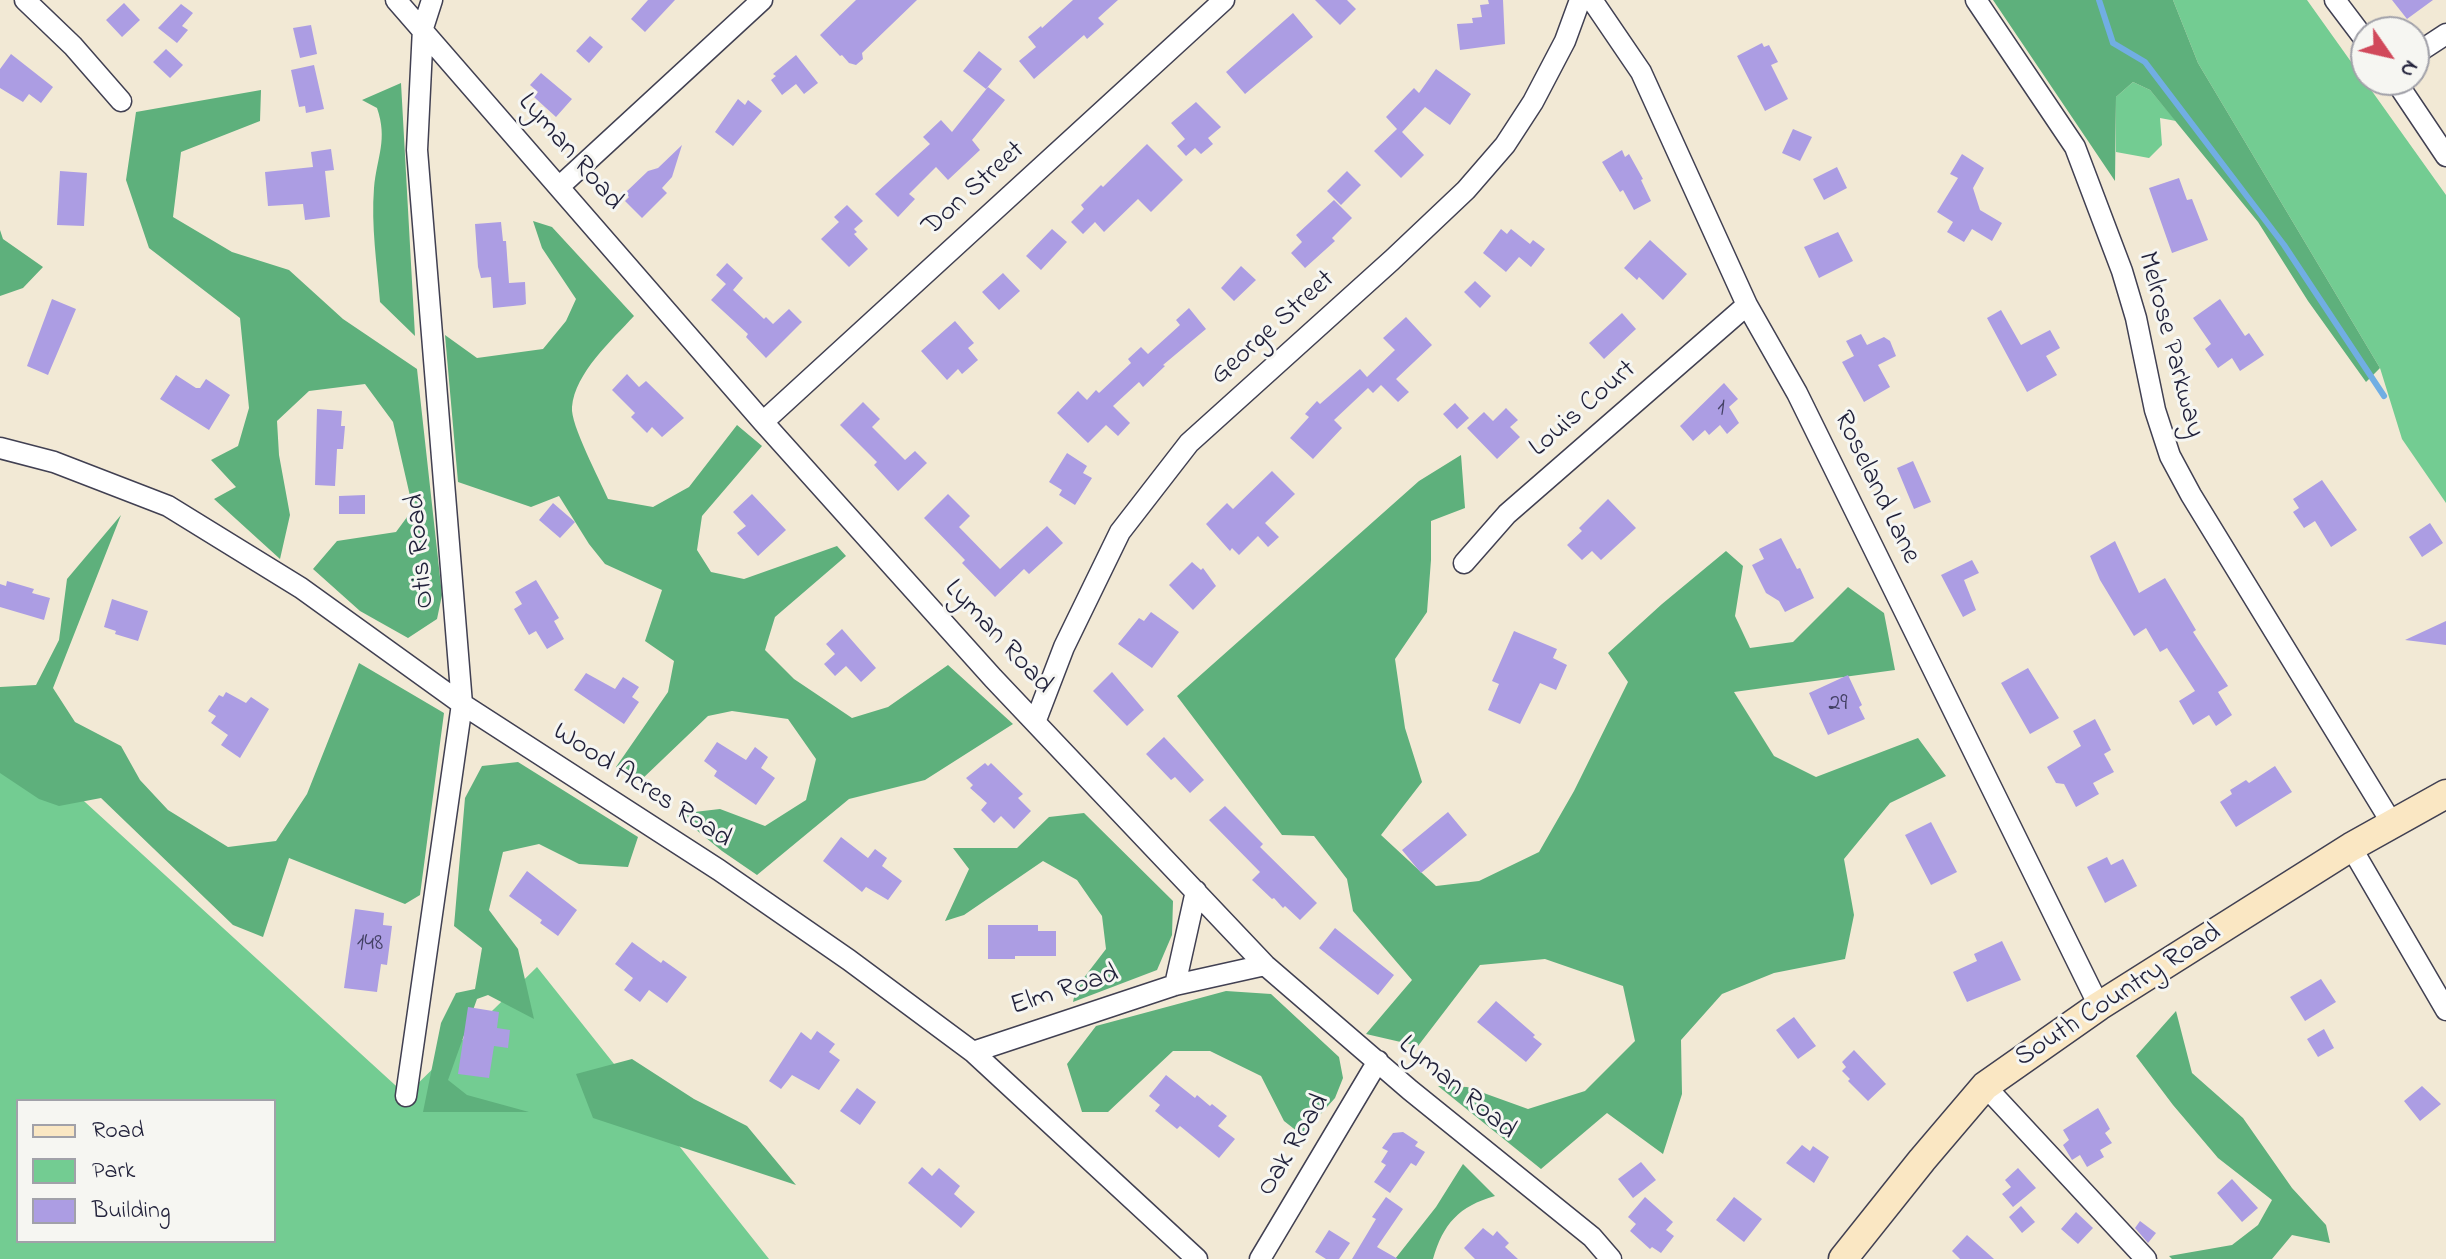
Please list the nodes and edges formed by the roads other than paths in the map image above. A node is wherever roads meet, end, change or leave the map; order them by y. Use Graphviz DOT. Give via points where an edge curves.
graph roads {
  1 [pos="25,0"];
  2 [pos="396,0"];
  3 [pos="432,0"];
  4 [pos="762,0"];
  5 [pos="1224,0"];
  6 [pos="1580,0"];
  7 [pos="1592,0"];
  8 [pos="1976,0"];
  9 [pos="2335,0"];
  10 [pos="2350,20"];
  11 [pos="423,28"];
  12 [pos="2406,96"];
  13 [pos="121,101"];
  14 [pos="2446,156"];
  15 [pos="560,186"];
  16 [pos="1747,305"];
  17 [pos="763,422"];
  18 [pos="0,448"];
  19 [pos="1464,563"];
  20 [pos="462,704"];
  21 [pos="1036,720"];
  22 [pos="2446,794"];
  23 [pos="2393,825"];
  24 [pos="2351,847"];
  25 [pos="1196,891"];
  26 [pos="1265,965"];
  27 [pos="1175,985"];
  28 [pos="2099,1006"];
  29 [pos="2446,1010"];
  30 [pos="973,1052"];
  31 [pos="1378,1061"];
  32 [pos="1985,1086"];
  33 [pos="406,1096"];
  34 [pos="1197,1259"];
  35 [pos="1260,1259"];
  36 [pos="1611,1259"];
  37 [pos="1843,1259"];
  38 [pos="2146,1259"];
  1 -- 13 [label="street"];
  2 -- 11 [label="street, Lyman Road"];
  3 -- 11 [label="street, Otis Road"];
  4 -- 15 [label="street"];
  5 -- 17 [label="street, Don Street"];
  6 -- 21 [label="street, George Street" via="1565,41 1505,145 1392,260 1189,443 1120,532 1064,647"];
  7 -- 16 [label="street, Roseland Lane" via="1641,72"];
  8 -- 23 [label="street, Melrose Parkway" via="2075,147 2122,271 2170,456"];
  9 -- 10 [label="street"];
  11 -- 15 [label="street, Lyman Road"];
  11 -- 20 [label="street, Otis Road" via="417,150"];
  12 -- 14 [label="street"];
  15 -- 17 [label="street, Lyman Road"];
  16 -- 19 [label="street, Louis Court" via="1507,514"];
  16 -- 28 [label="street, Roseland Lane" via="1797,393"];
  17 -- 21 [label="street, Lyman Road"];
  18 -- 20 [label="street, Wood Acres Road" via="54,462 168,506 301,588"];
  20 -- 30 [label="street, Wood Acres Road" via="719,870"];
  20 -- 33 [label="street, Otis Road"];
  21 -- 25 [label="street, Lyman Road"];
  22 -- 23 [label="main road, South Country Road"];
  23 -- 24 [label="main road, South Country Road"];
  24 -- 28 [label="main road, South Country Road"];
  24 -- 29 [label="street"];
  25 -- 26 [label="street, Lyman Road"];
  25 -- 27 [label="street"];
  26 -- 27 [label="street, Elm Road"];
  26 -- 31 [label="street, Lyman Road"];
  27 -- 30 [label="street, Elm Road"];
  28 -- 32 [label="main road, South Country Road"];
  30 -- 34 [label="street, Wood Acres Road"];
  31 -- 35 [label="street, Oak Road"];
  31 -- 36 [label="street, Lyman Road" via="1592,1237"];
  32 -- 37 [label="main road, South Country Road"];
  32 -- 38 [label="street"];
}
